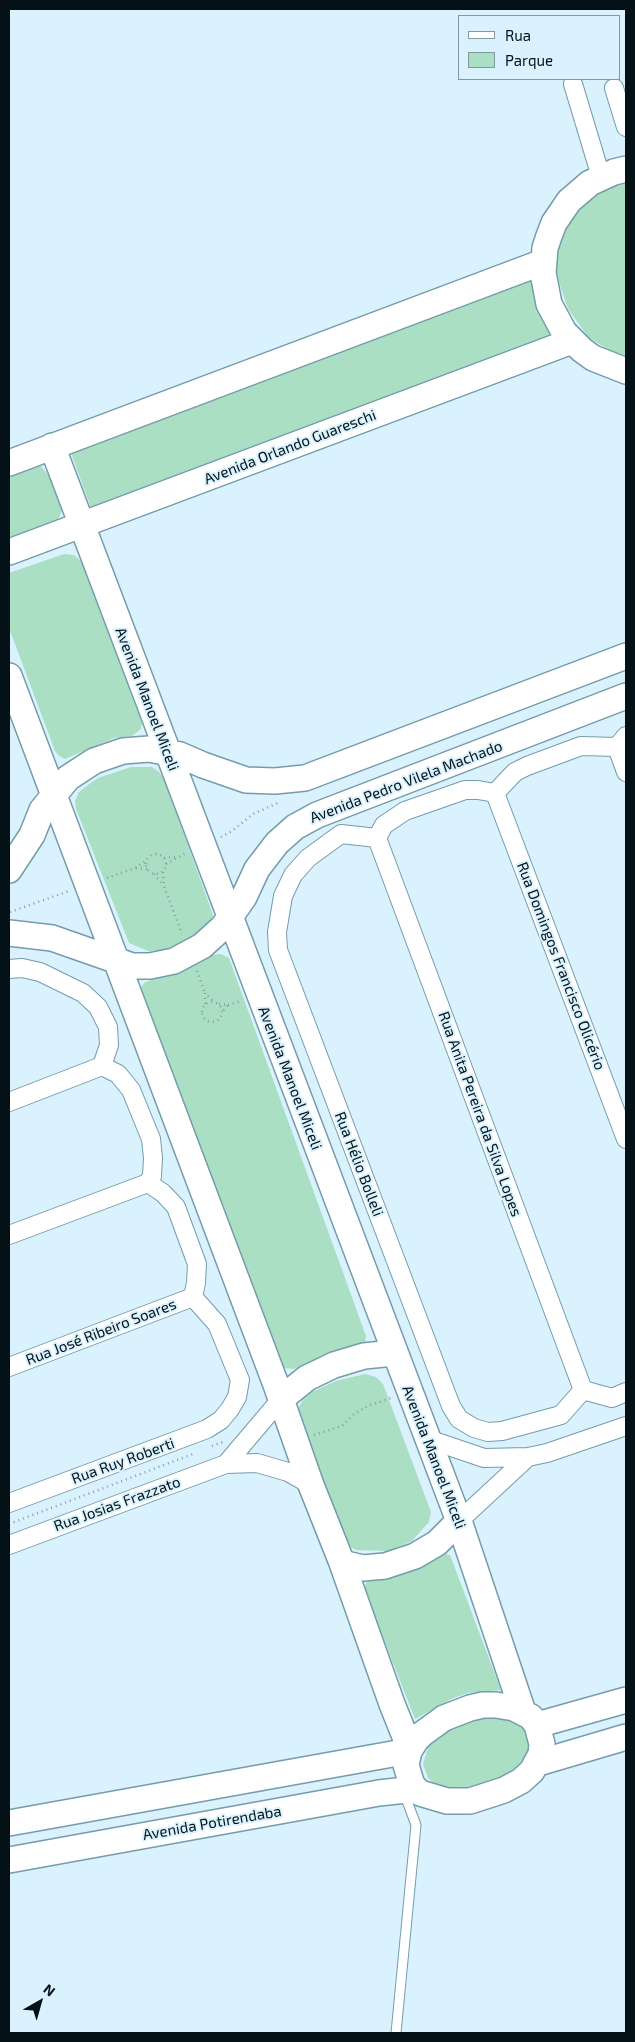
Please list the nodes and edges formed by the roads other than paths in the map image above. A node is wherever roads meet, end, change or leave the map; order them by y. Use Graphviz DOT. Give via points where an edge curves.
graph roads {
  1 [pos="573,84"];
  2 [pos="614,88"];
  3 [pos="626,127"];
  4 [pos="626,169"];
  5 [pos="601,177"];
  6 [pos="543,262"];
  7 [pos="572,341"];
  8 [pos="626,371"];
  9 [pos="52,446"];
  10 [pos="9,463"];
  11 [pos="82,525"];
  12 [pos="9,552"];
  13 [pos="626,656"];
  14 [pos="9,676"];
  15 [pos="626,696"];
  16 [pos="621,742"];
  17 [pos="168,753"];
  18 [pos="626,772"];
  19 [pos="495,793"];
  20 [pos="54,795"];
  21 [pos="377,838"];
  22 [pos="9,870"];
  23 [pos="230,918"];
  24 [pos="9,933"];
  25 [pos="118,962"];
  26 [pos="9,969"];
  27 [pos="102,1066"];
  28 [pos="9,1102"];
  29 [pos="626,1139"];
  30 [pos="148,1183"];
  31 [pos="9,1235"];
  32 [pos="193,1297"];
  33 [pos="394,1353"];
  34 [pos="9,1367"];
  35 [pos="583,1390"];
  36 [pos="626,1392"];
  37 [pos="281,1399"];
  38 [pos="626,1426"];
  39 [pos="428,1440"];
  40 [pos="528,1457"];
  41 [pos="226,1464"];
  42 [pos="311,1485"];
  43 [pos="9,1503"];
  44 [pos="459,1521"];
  45 [pos="9,1545"];
  46 [pos="342,1564"];
  47 [pos="626,1700"];
  48 [pos="530,1718"];
  49 [pos="626,1737"];
  50 [pos="410,1750"];
  51 [pos="538,1763"];
  52 [pos="409,1790"];
  53 [pos="9,1823"];
  54 [pos="9,1860"];
  55 [pos="396,2033"];
  1 -- 5 [label="street"];
  2 -- 3 [label="street"];
  4 -- 5 [label="street"];
  5 -- 6 [label="street" via="579,192 561,211 549,236"];
  6 -- 7 [label="street" via="549,304 558,324"];
  6 -- 9 [label="street"];
  7 -- 8 [label="street" via="593,358"];
  7 -- 11 [label="street, Avenida Orlando Guareschi"];
  9 -- 10 [label="street"];
  9 -- 11 [label="street, Avenida Manoel Miceli"];
  11 -- 12 [label="street, Avenida Orlando Guareschi"];
  11 -- 17 [label="street, Avenida Manoel Miceli"];
  13 -- 17 [label="street" via="305,778 246,780"];
  14 -- 20 [label="street"];
  15 -- 23 [label="street, Avenida Pedro Vilela Machado" via="317,814 277,842 257,868"];
  16 -- 18 [label="street"];
  16 -- 19 [label="street" via="581,746 536,763 515,772"];
  17 -- 20 [label="street" via="149,749 123,751 94,761 68,778"];
  17 -- 23 [label="street, Avenida Manoel Miceli"];
  19 -- 21 [label="street" via="465,790 405,812 384,825"];
  19 -- 29 [label="street, Rua Domingos Francisco Olicério"];
  20 -- 22 [label="street" via="42,810 32,835"];
  20 -- 25 [label="street"];
  21 -- 35 [label="street, Rua Anita Pereira da Silva Lopes"];
  21 -- 35 [label="street, Rua Hélio Bolleli" via="341,834 308,858 293,875 283,896 277,932 278,950 451,1406 459,1419 488,1432 502,1431 560,1415"];
  23 -- 25 [label="street, Avenida Pedro Vilela Machado" via="202,946 174,961 150,966"];
  23 -- 33 [label="street, Avenida Manoel Miceli"];
  24 -- 25 [label="street, Avenida Pedro Vilela Machado" via="52,938"];
  25 -- 37 [label="street"];
  26 -- 27 [label="street" via="40,972 83,993 98,1007 108,1027 109,1045"];
  27 -- 28 [label="street"];
  27 -- 30 [label="street" via="118,1074 131,1090 151,1139 152,1176"];
  30 -- 31 [label="street"];
  30 -- 32 [label="street" via="164,1193 176,1207 197,1264"];
  32 -- 34 [label="street, Rua José Ribeiro Soares"];
  32 -- 43 [label="street, Rua Ruy Roberti" via="218,1324 240,1380 237,1397 221,1420 207,1430"];
  33 -- 37 [label="street" via="364,1356 334,1365 307,1378"];
  33 -- 39 [label="street, Avenida Manoel Miceli"];
  35 -- 36 [label="street" via="612,1398"];
  37 -- 41 [label="street, Rua Josias Frazzato"];
  37 -- 42 [label="street"];
  38 -- 40 [label="street"];
  39 -- 40 [label="street" via="484,1458"];
  39 -- 44 [label="street, Avenida Manoel Miceli"];
  40 -- 44 [label="street"];
  41 -- 42 [label="street, Rua Josias Frazzato" via="257,1463 288,1472"];
  41 -- 45 [label="street, Rua Josias Frazzato"];
  42 -- 46 [label="street"];
  44 -- 46 [label="street" via="437,1543 415,1556 385,1566 363,1568"];
  44 -- 48 [label="street, Avenida Manoel Miceli"];
  46 -- 50 [label="street"];
  47 -- 48 [label="street"];
  48 -- 50 [label="street" via="514,1708 496,1705 470,1708 436,1724 422,1734"];
  48 -- 51 [label="street" via="542,1744"];
  49 -- 51 [label="street"];
  50 -- 52 [label="street"];
  50 -- 53 [label="street"];
  51 -- 52 [label="street" via="512,1786 470,1801 447,1801"];
  52 -- 54 [label="street, Avenida Potirendaba"];
  52 -- 55 [label="lane" via="416,1825"];
}
